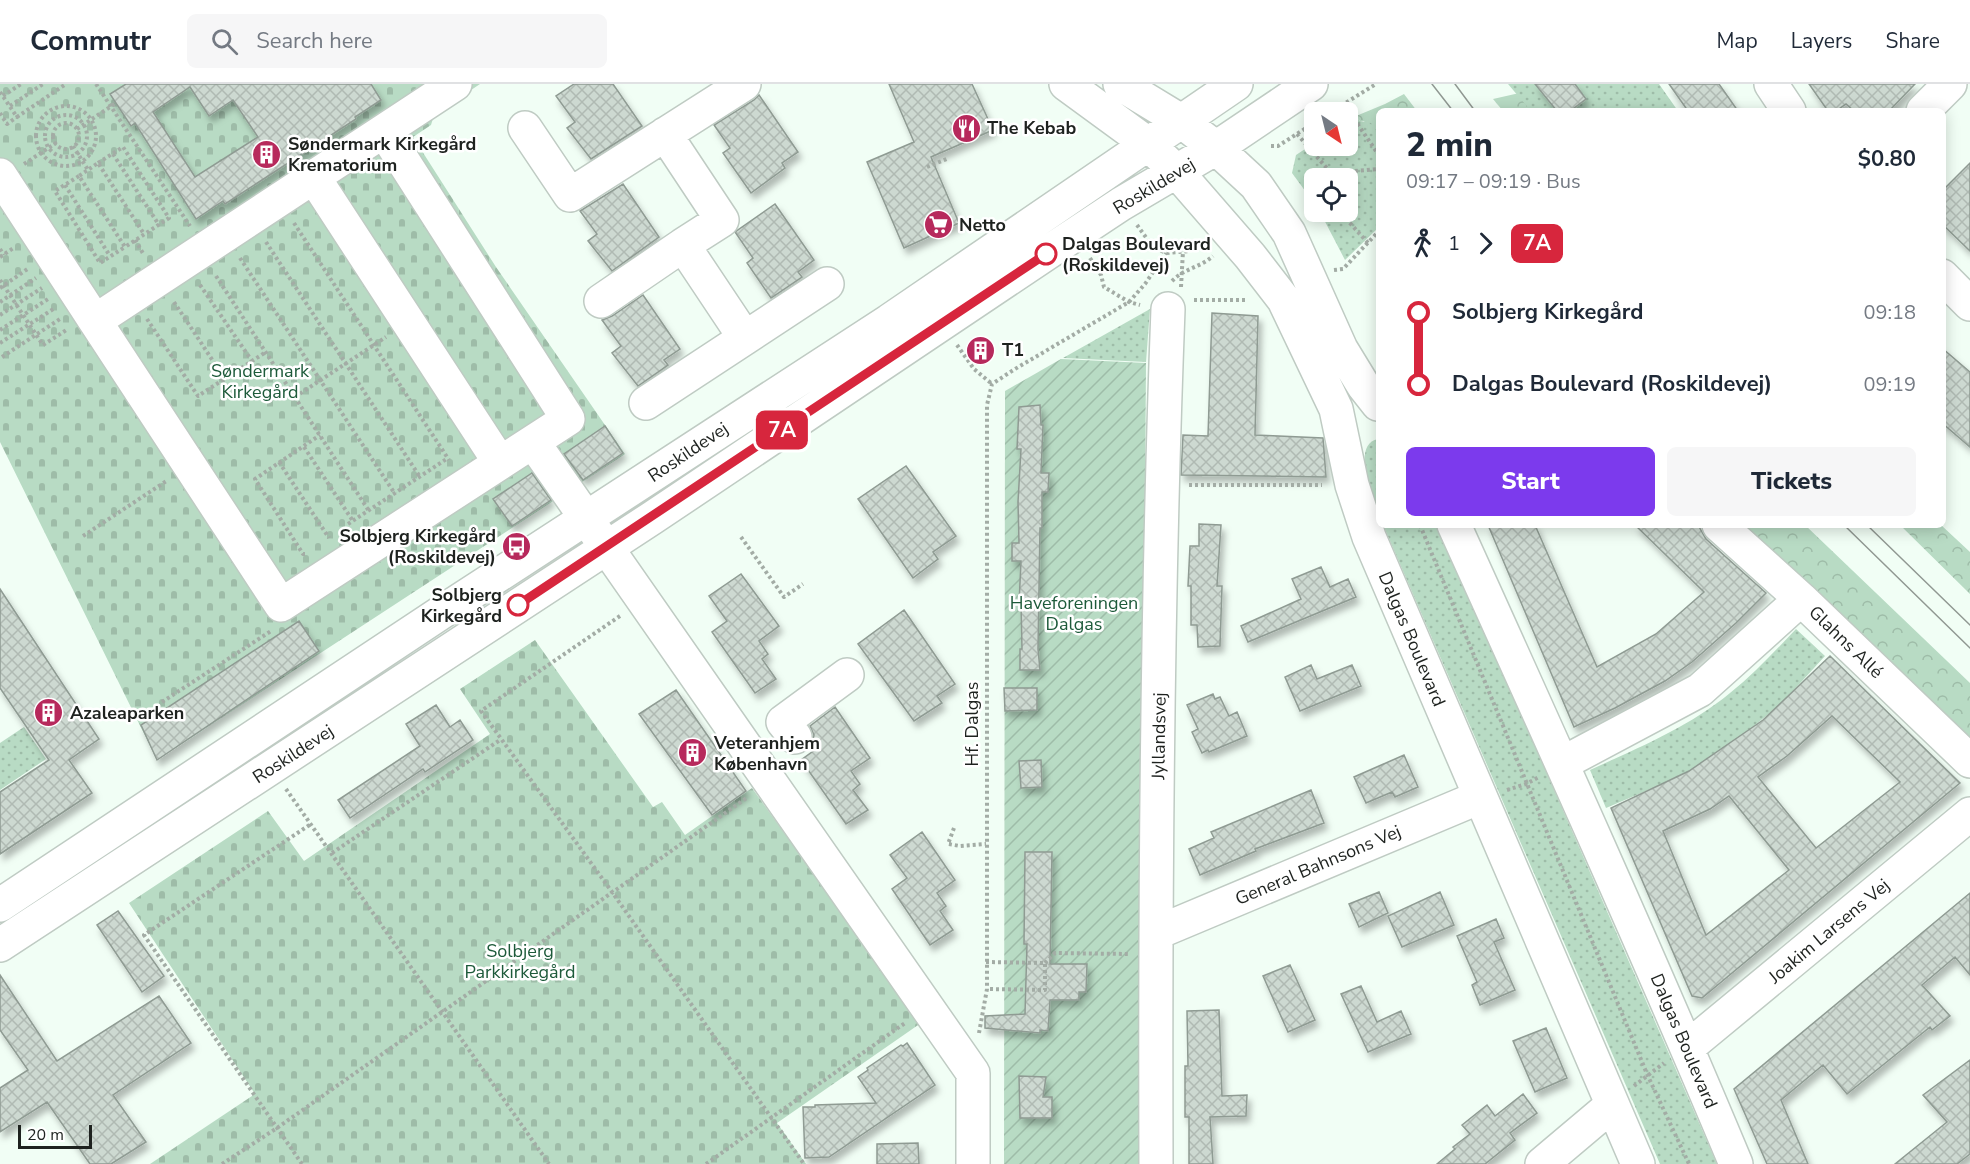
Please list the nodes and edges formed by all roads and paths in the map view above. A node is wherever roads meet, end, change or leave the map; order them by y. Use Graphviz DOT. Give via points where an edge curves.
graph roads {
  1 [pos="21,84"];
  2 [pos="43,84"];
  3 [pos="66,84"];
  4 [pos="96,84"];
  5 [pos="455,84"];
  6 [pos="744,84"];
  7 [pos="1066,84"];
  8 [pos="1120,84"];
  9 [pos="1236,84"];
  10 [pos="1311,84"];
  11 [pos="1376,84"];
  12 [pos="1771,84"];
  13 [pos="1950,84"];
  14 [pos="1,94"];
  15 [pos="1347,102"];
  16 [pos="116,103"];
  17 [pos="10,106"];
  18 [pos="111,106"];
  19 [pos="1787,108"];
  20 [pos="1926,108"];
  21 [pos="0,113"];
  22 [pos="17,117"];
  23 [pos="91,119"];
  24 [pos="1181,121"];
  25 [pos="84,124"];
  26 [pos="1358,125"];
  27 [pos="525,128"];
  28 [pos="77,129"];
  29 [pos="384,131"];
  30 [pos="665,134"];
  31 [pos="1297,134"];
  32 [pos="1148,144"];
  33 [pos="73,146"];
  34 [pos="1216,148"];
  35 [pos="1376,151"];
  36 [pos="78,154"];
  37 [pos="113,154"];
  38 [pos="948,158"];
  39 [pos="83,161"];
  40 [pos="98,164"];
  41 [pos="927,167"];
  42 [pos="1325,168"];
  43 [pos="88,170"];
  44 [pos="1376,170"];
  45 [pos="1178,172"];
  46 [pos="1358,173"];
  47 [pos="0,175"];
  48 [pos="79,176"];
  49 [pos="314,176"];
  50 [pos="65,185"];
  51 [pos="279,200"];
  52 [pos="1121,204"];
  53 [pos="1349,222"];
  54 [pos="159,225"];
  55 [pos="1229,232"];
  56 [pos="144,234"];
  57 [pos="1376,234"];
  58 [pos="1075,236"];
  59 [pos="1368,243"];
  60 [pos="683,245"];
  61 [pos="125,247"];
  62 [pos="0,249"];
  63 [pos="1183,251"];
  64 [pos="1166,253"];
  65 [pos="4,255"];
  66 [pos="111,256"];
  67 [pos="193,256"];
  68 [pos="33,266"];
  69 [pos="1182,271"];
  70 [pos="39,276"];
  71 [pos="1307,276"];
  72 [pos="0,280"];
  73 [pos="1946,280"];
  74 [pos="827,284"];
  75 [pos="2,286"];
  76 [pos="45,286"];
  77 [pos="10,295"];
  78 [pos="52,296"];
  79 [pos="1171,297"];
  80 [pos="602,300"];
  81 [pos="1284,300"];
  82 [pos="0,302"];
  83 [pos="1129,302"];
  84 [pos="1970,303"];
  85 [pos="16,305"];
  86 [pos="58,306"];
  87 [pos="0,315"];
  88 [pos="23,315"];
  89 [pos="83,317"];
  90 [pos="408,321"];
  91 [pos="943,323"];
  92 [pos="29,324"];
  93 [pos="0,330"];
  94 [pos="36,335"];
  95 [pos="745,338"];
  96 [pos="0,343"];
  97 [pos="374,345"];
  98 [pos="266,352"];
  99 [pos="2,357"];
  100 [pos="252,361"];
  101 [pos="345,364"];
  102 [pos="225,379"];
  103 [pos="320,380"];
  104 [pos="992,384"];
  105 [pos="295,397"];
  106 [pos="1376,401"];
  107 [pos="646,403"];
  108 [pos="320,435"];
  109 [pos="533,442"];
  110 [pos="304,446"];
  111 [pos="279,462"];
  112 [pos="500,463"];
  113 [pos="189,466"];
  114 [pos="420,477"];
  115 [pos="1161,485"];
  116 [pos="1352,485"];
  117 [pos="394,494"];
  118 [pos="588,519"];
  119 [pos="353,521"];
  120 [pos="378,523"];
  121 [pos="345,526"];
  122 [pos="1420,528"];
  123 [pos="1456,528"];
  124 [pos="1722,528"];
  125 [pos="337,532"];
  126 [pos="83,536"];
  127 [pos="741,537"];
  128 [pos="329,538"];
  129 [pos="320,543"];
  130 [pos="607,547"];
  131 [pos="312,549"];
  132 [pos="803,584"];
  133 [pos="1801,599"];
  134 [pos="643,600"];
  135 [pos="281,605"];
  136 [pos="847,675"];
  137 [pos="162,702"];
  138 [pos="795,737"];
  139 [pos="500,740"];
  140 [pos="1970,760"];
  141 [pos="1563,763"];
  142 [pos="271,768"];
  143 [pos="770,782"];
  144 [pos="1526,784"];
  145 [pos="1480,797"];
  146 [pos="1970,814"];
  147 [pos="311,824"];
  148 [pos="954,828"];
  149 [pos="986,844"];
  150 [pos="332,853"];
  151 [pos="51,872"];
  152 [pos="612,892"];
  153 [pos="68,899"];
  154 [pos="0,905"];
  155 [pos="1156,944"];
  156 [pos="0,945"];
  157 [pos="986,962"];
  158 [pos="1045,963"];
  159 [pos="987,989"];
  160 [pos="928,1007"];
  161 [pos="442,1011"];
  162 [pos="980,1042"];
  163 [pos="1687,1048"];
  164 [pos="1647,1074"];
  165 [pos="1612,1106"];
  166 [pos="771,1118"];
  167 [pos="277,1128"];
  168 [pos="222,1164"];
  169 [pos="302,1164"];
  170 [pos="549,1164"];
  171 [pos="705,1164"];
  172 [pos="804,1164"];
  173 [pos="973,1164"];
  174 [pos="1156,1164"];
  175 [pos="1542,1164"];
  176 [pos="1638,1164"];
  177 [pos="1689,1164"];
  178 [pos="1736,1164"];
  1 -- 14 [label="path"];
  2 -- 17 [label="path"];
  3 -- 22 [label="path"];
  4 -- 18 [label="path"];
  5 -- 29 [label="street"];
  6 -- 30 [label="street"];
  7 -- 32 [label="street, Dalgas Boulevard"];
  8 -- 24 [label="street"];
  9 -- 24 [label="street, Roskildevej"];
  10 -- 34 [label="street, Roskildevej"];
  11 -- 15 [label="path"];
  12 -- 19 [label="street"];
  13 -- 20 [label="street"];
  14 -- 17 [label="path"];
  16 -- 18 [label="path"];
  17 -- 22 [label="path"];
  18 -- 23 [label="path"];
  18 -- 67 [label="path"];
  21 -- 22 [label="path" via="7,124"];
  23 -- 25 [label="path"];
  23 -- 39 [label="path" via="95,144"];
  23 -- 39 [label="path" via="80,108 59,106 42,116 37,125 37,144 47,159 64,166"];
  24 -- 32 [label="street, Roskildevej"];
  24 -- 34 [label="street"];
  25 -- 28 [label="path"];
  25 -- 36 [label="path" via="86,144"];
  25 -- 36 [label="path" via="74,116 60,115 45,130 50,151 71,157"];
  26 -- 35 [label="path"];
  27 -- 30 [label="street" via="570,195"];
  28 -- 33 [label="path" via="78,140"];
  28 -- 33 [label="path" via="63,123 53,135 62,148"];
  29 -- 49 [label="street"];
  29 -- 109 [label="street" via="568,419"];
  30 -- 60 [label="street" via="722,220"];
  31 -- 42 [label="path"];
  32 -- 45 [label="street, Dalgas Boulevard"];
  32 -- 118 [label="street, Roskildevej"];
  33 -- 36 [label="path"];
  34 -- 45 [label="street, Roskildevej"];
  34 -- 71 [label="street" via="1256,185 1289,233"];
  36 -- 39 [label="path"];
  37 -- 40 [label="path"];
  37 -- 54 [label="path"];
  37 -- 54 [label="path" via="123,147 169,218"];
  38 -- 41 [label="path"];
  39 -- 43 [label="path"];
  40 -- 43 [label="path"];
  40 -- 56 [label="path"];
  43 -- 48 [label="path"];
  44 -- 46 [label="path"];
  45 -- 52 [label="street, Roskildevej"];
  45 -- 55 [label="street, Dalgas Boulevard"];
  47 -- 89 [label="street"];
  48 -- 50 [label="path"];
  48 -- 61 [label="path"];
  49 -- 51 [label="street"];
  49 -- 90 [label="street"];
  50 -- 66 [label="path"];
  50 -- 66 [label="path" via="54,191 88,245 100,262"];
  51 -- 67 [label="street"];
  51 -- 97 [label="path"];
  52 -- 58 [label="street, Roskildevej"];
  52 -- 64 [label="path" via="1153,247"];
  53 -- 59 [label="path"];
  54 -- 56 [label="path"];
  55 -- 63 [label="path"];
  55 -- 69 [label="path" via="1202,265"];
  55 -- 81 [label="street, Dalgas Boulevard"];
  56 -- 61 [label="path"];
  57 -- 59 [label="path"];
  58 -- 83 [label="path" via="1101,275 1104,287"];
  58 -- 91 [label="street, Roskildevej"];
  59 -- 71 [label="path" via="1343,268"];
  60 -- 80 [label="street"];
  60 -- 95 [label="street"];
  61 -- 66 [label="path"];
  62 -- 65 [label="path"];
  63 -- 64 [label="path"];
  63 -- 69 [label="path"];
  64 -- 83 [label="path"];
  67 -- 89 [label="street"];
  67 -- 98 [label="path"];
  67 -- 100 [label="path"];
  67 -- 101 [label="path"];
  67 -- 102 [label="path"];
  67 -- 102 [label="path" via="198,396"];
  67 -- 103 [label="path"];
  68 -- 75 [label="path"];
  69 -- 79 [label="path"];
  69 -- 79 [label="path"];
  70 -- 77 [label="path"];
  71 -- 106 [label="street" via="1341,349"];
  72 -- 75 [label="path"];
  73 -- 84 [label="street"];
  74 -- 95 [label="street"];
  75 -- 77 [label="path"];
  76 -- 85 [label="path"];
  77 -- 82 [label="path"];
  77 -- 85 [label="path"];
  78 -- 88 [label="path"];
  79 -- 81 [label="path"];
  79 -- 83 [label="path" via="1141,305"];
  79 -- 115 [label="street, Jyllandsvej"];
  81 -- 116 [label="street, Dalgas Boulevard" via="1336,409"];
  83 -- 104 [label="path"];
  85 -- 87 [label="path"];
  85 -- 88 [label="path"];
  86 -- 92 [label="path"];
  88 -- 92 [label="path"];
  88 -- 93 [label="path"];
  89 -- 94 [label="path"];
  89 -- 94 [label="path" via="43,345"];
  89 -- 113 [label="street"];
  90 -- 97 [label="path"];
  90 -- 112 [label="street"];
  91 -- 104 [label="path" via="974,369"];
  91 -- 130 [label="street, Roskildevej"];
  92 -- 94 [label="path"];
  92 -- 96 [label="path"];
  94 -- 99 [label="path"];
  95 -- 107 [label="street"];
  97 -- 101 [label="path"];
  97 -- 114 [label="path" via="448,458"];
  98 -- 100 [label="path"];
  98 -- 105 [label="path"];
  100 -- 102 [label="path"];
  101 -- 103 [label="path"];
  101 -- 114 [label="path"];
  103 -- 105 [label="path"];
  103 -- 117 [label="path"];
  104 -- 149 [label="path, Hf. Dalgas" via="987,405"];
  105 -- 108 [label="path"];
  108 -- 110 [label="path"];
  108 -- 120 [label="path"];
  109 -- 112 [label="street"];
  109 -- 118 [label="street"];
  110 -- 111 [label="path"];
  110 -- 119 [label="path"];
  111 -- 128 [label="path"];
  111 -- 131 [label="path" via="255,479 303,554"];
  112 -- 120 [label="street"];
  113 -- 126 [label="path"];
  113 -- 135 [label="street"];
  114 -- 117 [label="path"];
  115 -- 116 [label="path"];
  115 -- 155 [label="street, Jyllandsvej"];
  116 -- 145 [label="street, Dalgas Boulevard" via="1369,537"];
  117 -- 120 [label="path"];
  118 -- 130 [label="street"];
  118 -- 151 [label="street, Roskildevej"];
  119 -- 120 [label="path"];
  119 -- 121 [label="path"];
  120 -- 135 [label="street"];
  122 -- 144 [label="path"];
  123 -- 141 [label="street, Dalgas Boulevard"];
  124 -- 133 [label="street, Glahns Allé"];
  125 -- 128 [label="path"];
  127 -- 132 [label="path" via="784,597"];
  128 -- 129 [label="path"];
  130 -- 134 [label="street"];
  130 -- 142 [label="street, Roskildevej"];
  133 -- 140 [label="street, Glahns Allé"];
  133 -- 141 [label="street" via="1700,690"];
  134 -- 139 [label="path" via="481,711"];
  134 -- 143 [label="street"];
  135 -- 137 [label="path" via="280,624"];
  136 -- 138 [label="street" via="783,722"];
  139 -- 150 [label="path"];
  139 -- 152 [label="path"];
  141 -- 144 [label="path"];
  141 -- 163 [label="street, Dalgas Boulevard"];
  142 -- 147 [label="path"];
  142 -- 153 [label="street, Roskildevej"];
  143 -- 152 [label="path"];
  143 -- 160 [label="street"];
  144 -- 145 [label="path"];
  144 -- 164 [label="path"];
  145 -- 155 [label="street, General Bahnsons Vej"];
  145 -- 165 [label="street, Dalgas Boulevard"];
  146 -- 163 [label="street, Joakim Larsens Vej"];
  147 -- 150 [label="path"];
  147 -- 167 [label="path" via="144,935"];
  148 -- 149 [label="path" via="948,844"];
  149 -- 157 [label="path, Hf. Dalgas"];
  150 -- 161 [label="path"];
  151 -- 153 [label="street"];
  151 -- 154 [label="street, Roskildevej"];
  152 -- 161 [label="path"];
  152 -- 166 [label="path"];
  153 -- 156 [label="street, Roskildevej"];
  155 -- 158 [label="path" via="1055,953"];
  155 -- 174 [label="street, Jyllandsvej"];
  157 -- 158 [label="path"];
  157 -- 159 [label="path, Hf. Dalgas"];
  158 -- 159 [label="path" via="1045,990"];
  159 -- 162 [label="path, Hf. Dalgas"];
  160 -- 166 [label="path"];
  160 -- 173 [label="street" via="973,1073"];
  161 -- 167 [label="path"];
  161 -- 170 [label="path"];
  163 -- 164 [label="path"];
  163 -- 178 [label="street, Dalgas Boulevard"];
  164 -- 165 [label="path"];
  164 -- 177 [label="path"];
  165 -- 175 [label="street"];
  165 -- 176 [label="street, Dalgas Boulevard"];
  166 -- 171 [label="path"];
  166 -- 172 [label="path"];
  167 -- 168 [label="path"];
  167 -- 169 [label="path"];
}
